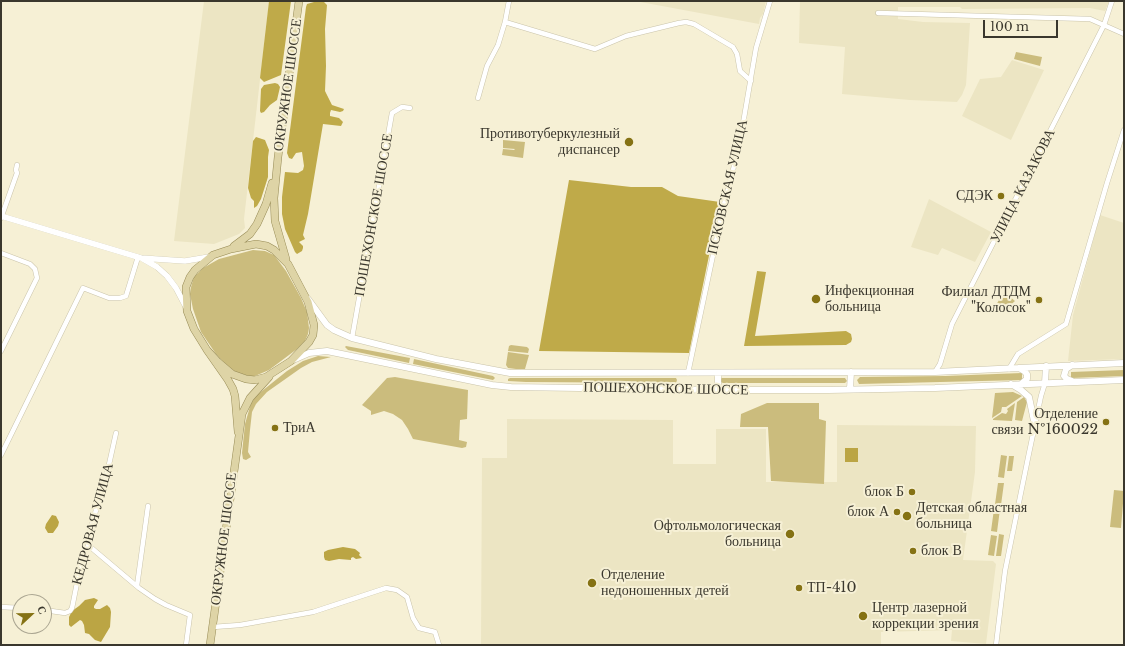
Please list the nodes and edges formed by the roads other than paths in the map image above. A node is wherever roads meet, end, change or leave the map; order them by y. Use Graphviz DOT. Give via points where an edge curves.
graph roads {
  1 [pos="299,1"];
  2 [pos="509,1"];
  3 [pos="770,1"];
  4 [pos="1112,1"];
  5 [pos="878,13"];
  6 [pos="505,22"];
  7 [pos="1104,24"];
  8 [pos="1124,34"];
  9 [pos="750,81"];
  10 [pos="478,98"];
  11 [pos="410,108"];
  12 [pos="1124,130"];
  13 [pos="17,165"];
  14 [pos="276,170"];
  15 [pos="1,217"];
  16 [pos="231,249"];
  17 [pos="1,253"];
  18 [pos="214,255"];
  19 [pos="139,258"];
  20 [pos="288,264"];
  21 [pos="305,295"];
  22 [pos="187,311"];
  23 [pos="352,338"];
  24 [pos="206,350"];
  25 [pos="1,351"];
  26 [pos="292,361"];
  27 [pos="1124,363"];
  28 [pos="1072,365"];
  29 [pos="1046,366"];
  30 [pos="1019,368"];
  31 [pos="1009,369"];
  32 [pos="276,371"];
  33 [pos="500,372"];
  34 [pos="851,372"];
  35 [pos="935,372"];
  36 [pos="688,373"];
  37 [pos="718,373"];
  38 [pos="1124,380"];
  39 [pos="1045,382"];
  40 [pos="1074,382"];
  41 [pos="1011,384"];
  42 [pos="1021,384"];
  43 [pos="499,386"];
  44 [pos="850,389"];
  45 [pos="718,390"];
  46 [pos="1035,426"];
  47 [pos="238,432"];
  48 [pos="116,433"];
  49 [pos="1,456"];
  50 [pos="148,506"];
  51 [pos="88,545"];
  52 [pos="82,564"];
  53 [pos="137,586"];
  54 [pos="1,607"];
  55 [pos="12,608"];
  56 [pos="52,611"];
  57 [pos="213,627"];
  58 [pos="186,645"];
  59 [pos="210,645"];
  60 [pos="439,645"];
  61 [pos="996,645"];
  1 -- 14 [label="main road, ОКРУЖНОЕ ШОССЕ"];
  2 -- 6 [label="street"];
  3 -- 9 [label="street, ПСКОВСКАЯ УЛИЦА" via="756,48"];
  4 -- 7 [label="street, УЛИЦА КАЗАКОВА"];
  5 -- 7 [label="street" via="1090,19"];
  6 -- 9 [label="street" via="595,49 626,36 686,22 733,47 740,71"];
  6 -- 10 [label="street" via="498,45 487,66"];
  7 -- 8 [label="street"];
  7 -- 35 [label="street, УЛИЦА КАЗАКОВА" via="952,324 940,364"];
  9 -- 36 [label="street, ПСКОВСКАЯ УЛИЦА" via="741,142 723,208"];
  11 -- 23 [label="street, ПОШЕХОНСКОЕ ШОССЕ" via="402,107 392,113"];
  12 -- 31 [label="street" via="1066,324 1018,354"];
  13 -- 15 [label="street" via="17,173"];
  14 -- 16 [label="main road, ОКРУЖНОЕ ШОССЕ" via="257,224 250,234"];
  14 -- 20 [label="main road, ОКРУЖНОЕ ШОССЕ" via="274,221"];
  15 -- 19 [label="street"];
  16 -- 18 [label="main road, ОКРУЖНОЕ ШОССЕ"];
  16 -- 20 [label="main road, ОКРУЖНОЕ ШОССЕ" via="262,245 278,252"];
  17 -- 25 [label="street" via="30,264 35,269 37,278"];
  18 -- 19 [label="street" via="185,262"];
  18 -- 22 [label="main road, ОКРУЖНОЕ ШОССЕ" via="190,277 186,291"];
  19 -- 22 [label="street" via="157,267 167,276"];
  19 -- 49 [label="street" via="126,296 109,298 83,288"];
  20 -- 21 [label="main road, ОКРУЖНОЕ ШОССЕ"];
  21 -- 23 [label="main road, ПОШЕХОНСКОЕ ШОССЕ" via="327,325"];
  21 -- 26 [label="main road, ОКРУЖНОЕ ШОССЕ" via="312,314 314,331 309,342"];
  22 -- 24 [label="main road, ОКРУЖНОЕ ШОССЕ"];
  23 -- 33 [label="main road, ПОШЕХОНСКОЕ ШОССЕ" via="412,354"];
  24 -- 32 [label="main road, ОКРУЖНОЕ ШОССЕ" via="228,371 242,378 259,379"];
  24 -- 47 [label="main road, ОКРУЖНОЕ ШОССЕ" via="233,389"];
  26 -- 32 [label="main road, ОКРУЖНОЕ ШОССЕ"];
  26 -- 43 [label="main road, ПОШЕХОНСКОЕ ШОССЕ" via="309,352 327,352"];
  27 -- 28 [label="main road, ПОШЕХОНСКОЕ ШОССЕ"];
  28 -- 29 [label="main road, ПОШЕХОНСКОЕ ШОССЕ"];
  28 -- 40 [label="main road" via="1066,369 1064,376"];
  29 -- 30 [label="main road, ПОШЕХОНСКОЕ ШОССЕ"];
  29 -- 39 [label="main road"];
  30 -- 31 [label="main road, ПОШЕХОНСКОЕ ШОССЕ"];
  30 -- 42 [label="main road" via="1024,371 1027,379"];
  31 -- 35 [label="main road, ПОШЕХОНСКОЕ ШОССЕ"];
  32 -- 47 [label="main road, ОКРУЖНОЕ ШОССЕ" via="259,386 246,403"];
  33 -- 36 [label="main road, ПОШЕХОНСКОЕ ШОССЕ"];
  33 -- 43 [label="main road"];
  34 -- 35 [label="main road, ПОШЕХОНСКОЕ ШОССЕ"];
  34 -- 37 [label="main road, ПОШЕХОНСКОЕ ШОССЕ"];
  34 -- 44 [label="main road"];
  36 -- 37 [label="main road, ПОШЕХОНСКОЕ ШОССЕ"];
  37 -- 45 [label="main road"];
  38 -- 40 [label="main road, ПОШЕХОНСКОЕ ШОССЕ"];
  39 -- 40 [label="main road, ПОШЕХОНСКОЕ ШОССЕ"];
  39 -- 42 [label="main road, ПОШЕХОНСКОЕ ШОССЕ"];
  39 -- 46 [label="street"];
  41 -- 42 [label="main road, ПОШЕХОНСКОЕ ШОССЕ"];
  41 -- 44 [label="main road, ПОШЕХОНСКОЕ ШОССЕ"];
  41 -- 46 [label="main road" via="1029,397"];
  43 -- 45 [label="main road, ПОШЕХОНСКОЕ ШОССЕ"];
  44 -- 45 [label="main road, ПОШЕХОНСКОЕ ШОССЕ"];
  46 -- 61 [label="street" via="1005,571"];
  47 -- 57 [label="main road, ОКРУЖНОЕ ШОССЕ"];
  48 -- 51 [label="street, КЕДРОВАЯ УЛИЦА"];
  50 -- 53 [label="street"];
  51 -- 52 [label="street, КЕДРОВАЯ УЛИЦА"];
  51 -- 53 [label="street"];
  52 -- 56 [label="street, КЕДРОВАЯ УЛИЦА" via="72,608 68,612"];
  53 -- 58 [label="street" via="166,605 190,615"];
  54 -- 55 [label="street"];
  57 -- 59 [label="main road, ОКРУЖНОЕ ШОССЕ"];
  57 -- 60 [label="street" via="240,625 313,612 386,588 397,590 407,598 419,628 435,632"];
}
